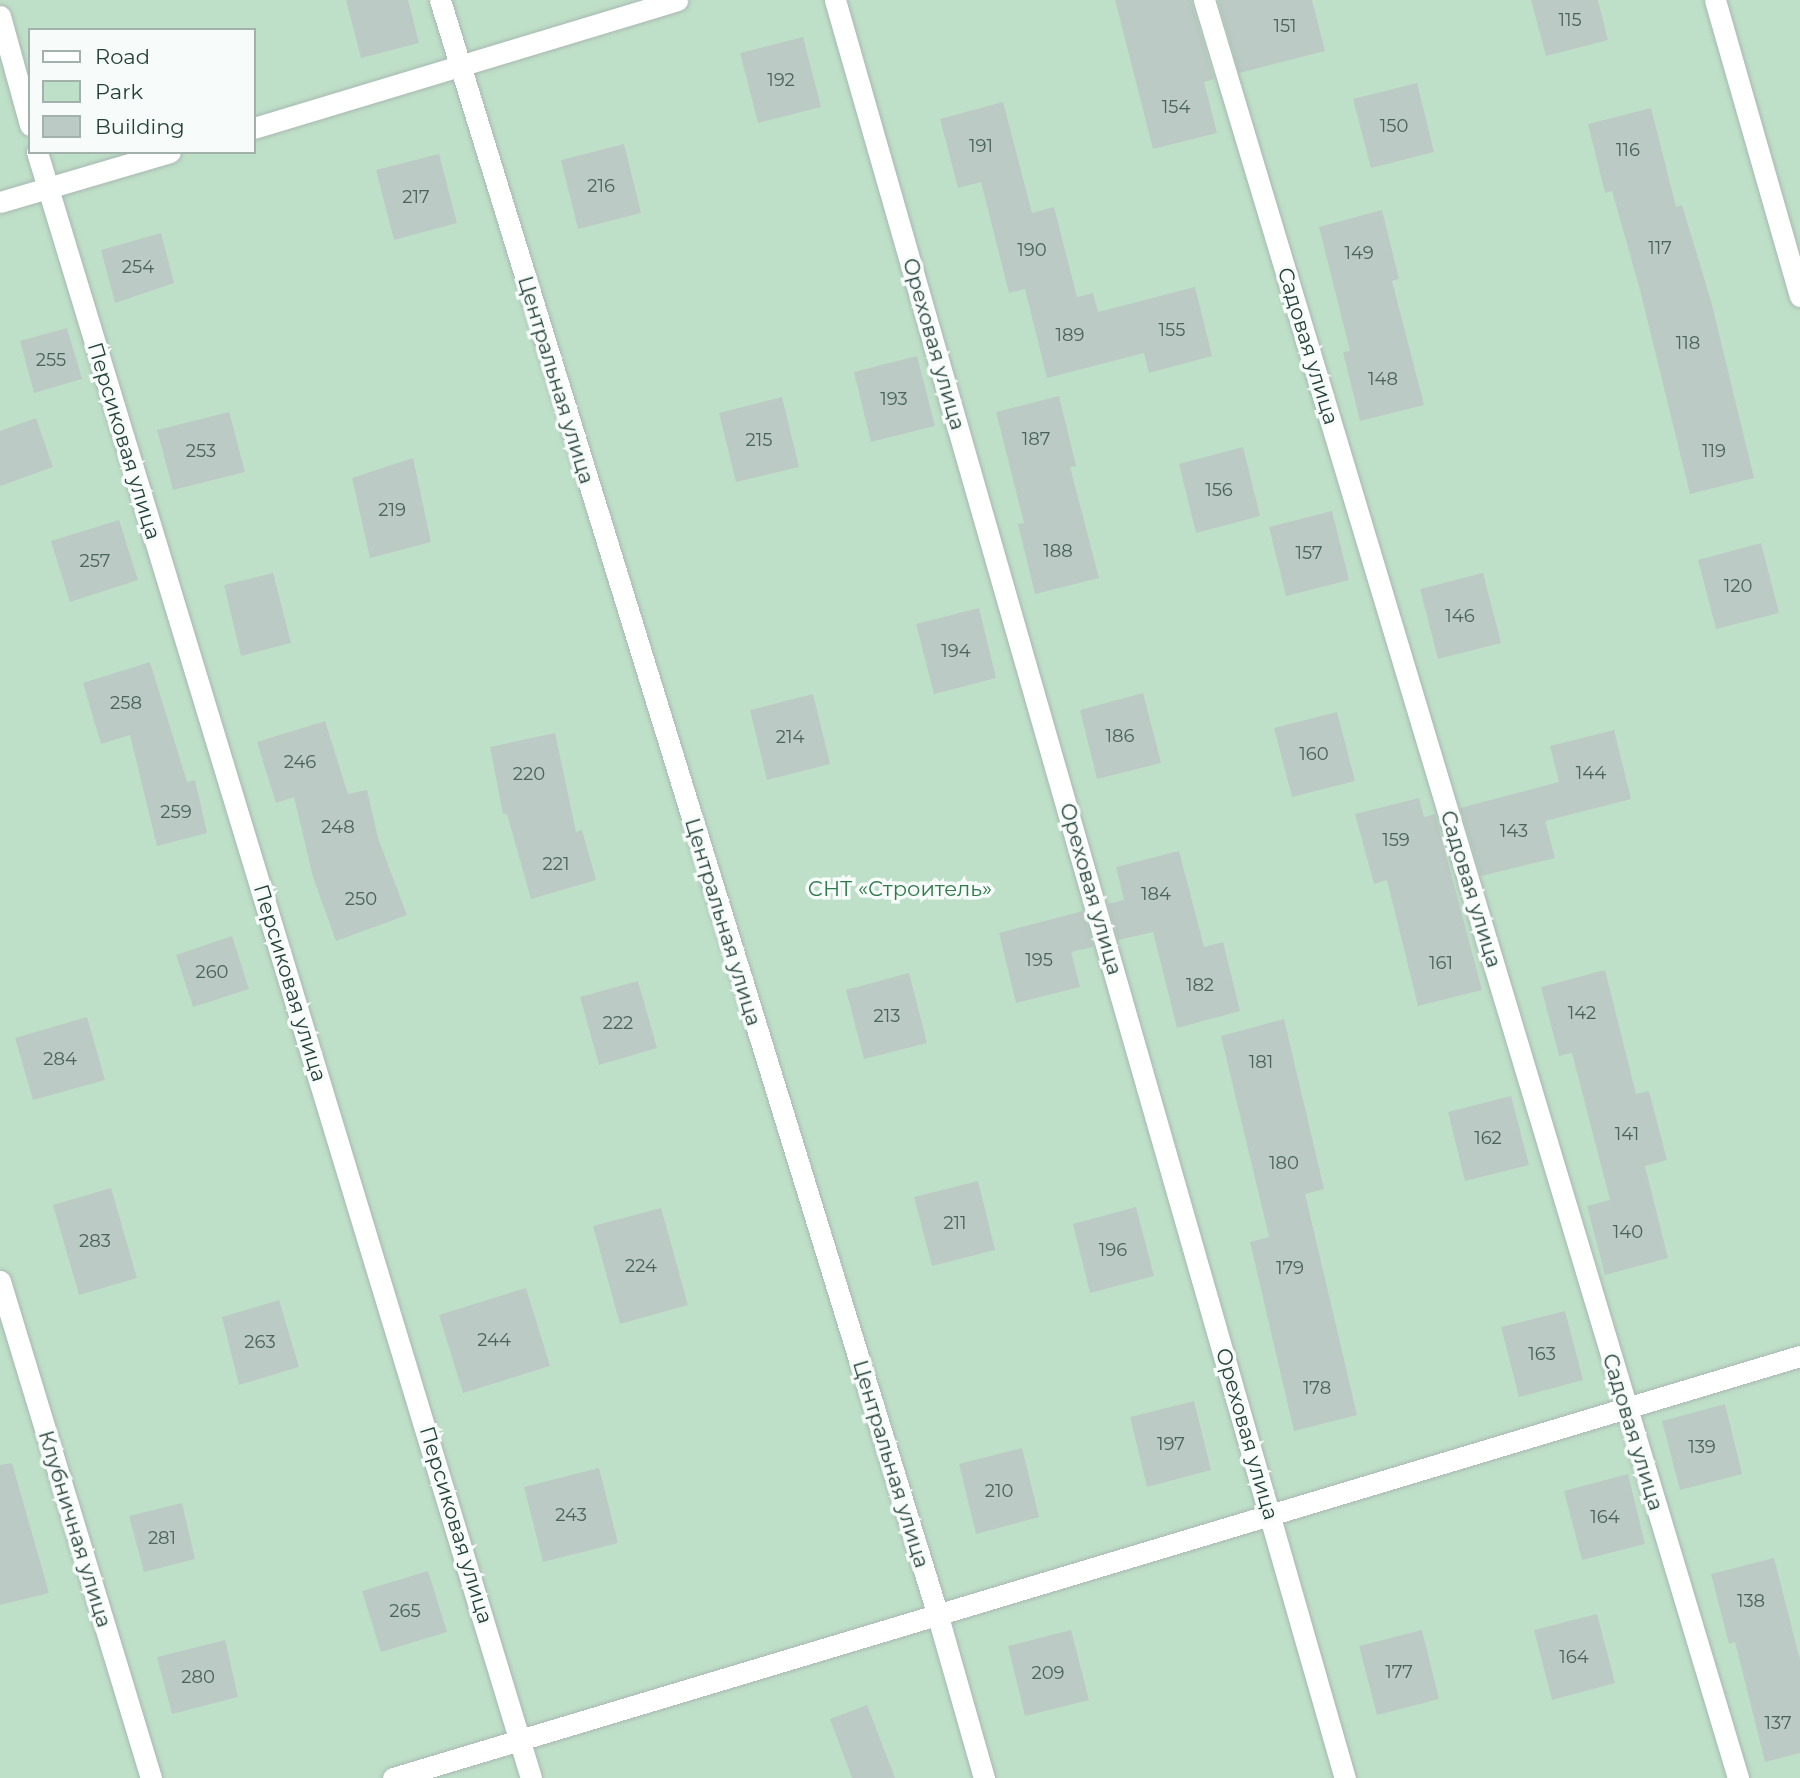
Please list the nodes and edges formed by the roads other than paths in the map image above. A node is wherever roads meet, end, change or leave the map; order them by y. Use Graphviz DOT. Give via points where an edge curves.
graph roads {
  1 [pos="440,0"];
  2 [pos="677,0"];
  3 [pos="835,0"];
  4 [pos="1205,0"];
  5 [pos="1715,0"];
  6 [pos="0,16"];
  7 [pos="459,67"];
  8 [pos="28,118"];
  9 [pos="256,127"];
  10 [pos="38,154"];
  11 [pos="163,154"];
  12 [pos="47,189"];
  13 [pos="0,202"];
  14 [pos="1800,296"];
  15 [pos="0,1281"];
  16 [pos="1800,1356"];
  17 [pos="1625,1405"];
  18 [pos="1271,1517"];
  19 [pos="937,1613"];
  20 [pos="522,1743"];
  21 [pos="151,1778"];
  22 [pos="393,1778"];
  23 [pos="531,1778"];
  24 [pos="984,1778"];
  25 [pos="1346,1778"];
  26 [pos="1738,1778"];
  1 -- 7 [label="street, Центральная улица"];
  2 -- 7 [label="street"];
  3 -- 18 [label="street, Ореховая улица"];
  4 -- 17 [label="street, Садовая улица"];
  5 -- 14 [label="street"];
  6 -- 8 [label="street"];
  7 -- 9 [label="street"];
  7 -- 19 [label="street, Центральная улица"];
  10 -- 12 [label="street, Персиковая улица"];
  11 -- 12 [label="street"];
  12 -- 13 [label="street"];
  12 -- 20 [label="street, Персиковая улица"];
  15 -- 21 [label="street, Клубничная улица"];
  16 -- 17 [label="street"];
  17 -- 18 [label="street"];
  17 -- 26 [label="street, Садовая улица"];
  18 -- 19 [label="street"];
  18 -- 25 [label="street, Ореховая улица"];
  19 -- 20 [label="street"];
  19 -- 24 [label="street, Центральная улица"];
  20 -- 22 [label="street"];
  20 -- 23 [label="street, Персиковая улица"];
}
